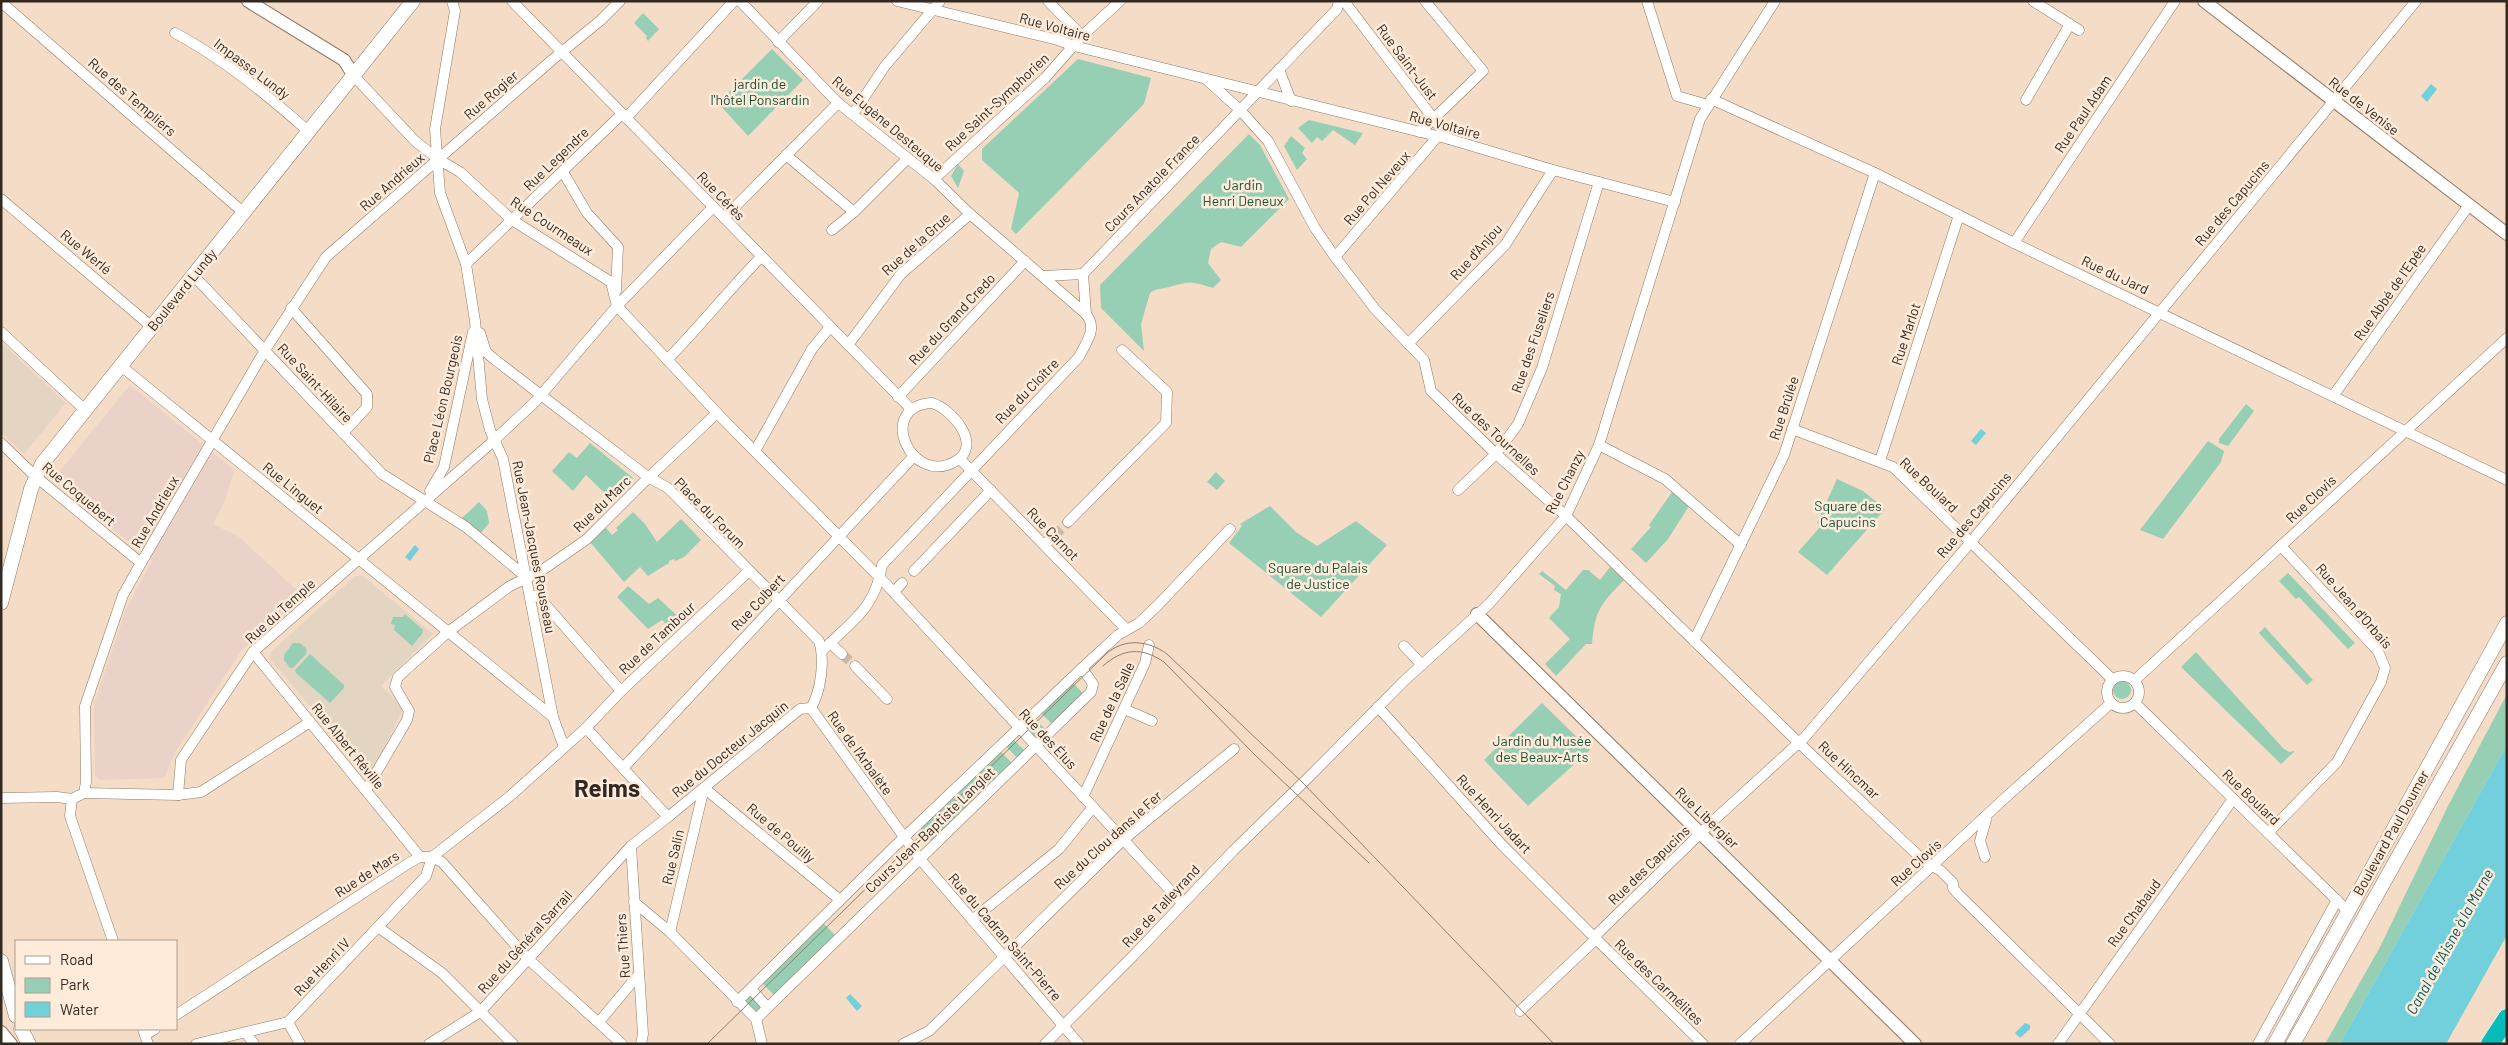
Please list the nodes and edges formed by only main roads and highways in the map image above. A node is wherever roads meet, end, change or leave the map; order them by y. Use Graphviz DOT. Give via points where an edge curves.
graph roads {
  1 [pos="413,1"];
  2 [pos="1,603"];
  3 [pos="2507,623"];
  4 [pos="2507,663"];
  5 [pos="1,960"];
  6 [pos="15,1012"];
  7 [pos="2507,1018"];
  8 [pos="20,1030"];
  9 [pos="21,1030"];
  10 [pos="22,1044"];
  11 [pos="29,1044"];
  12 [pos="2275,1044"];
  13 [pos="2293,1044"];
  14 [pos="2490,1044"];
  1 -- 2 [label="main road, Boulevard Lundy" via="42,464 35,476"];
  3 -- 12 [label="main road, Boulevard Paul Doumer"];
  4 -- 13 [label="main road, Boulevard Paul Doumer"];
  5 -- 6 [label="main road"];
  7 -- 14 [label="highway"];
  8 -- 10 [label="main road"];
  9 -- 11 [label="main road"];
}
